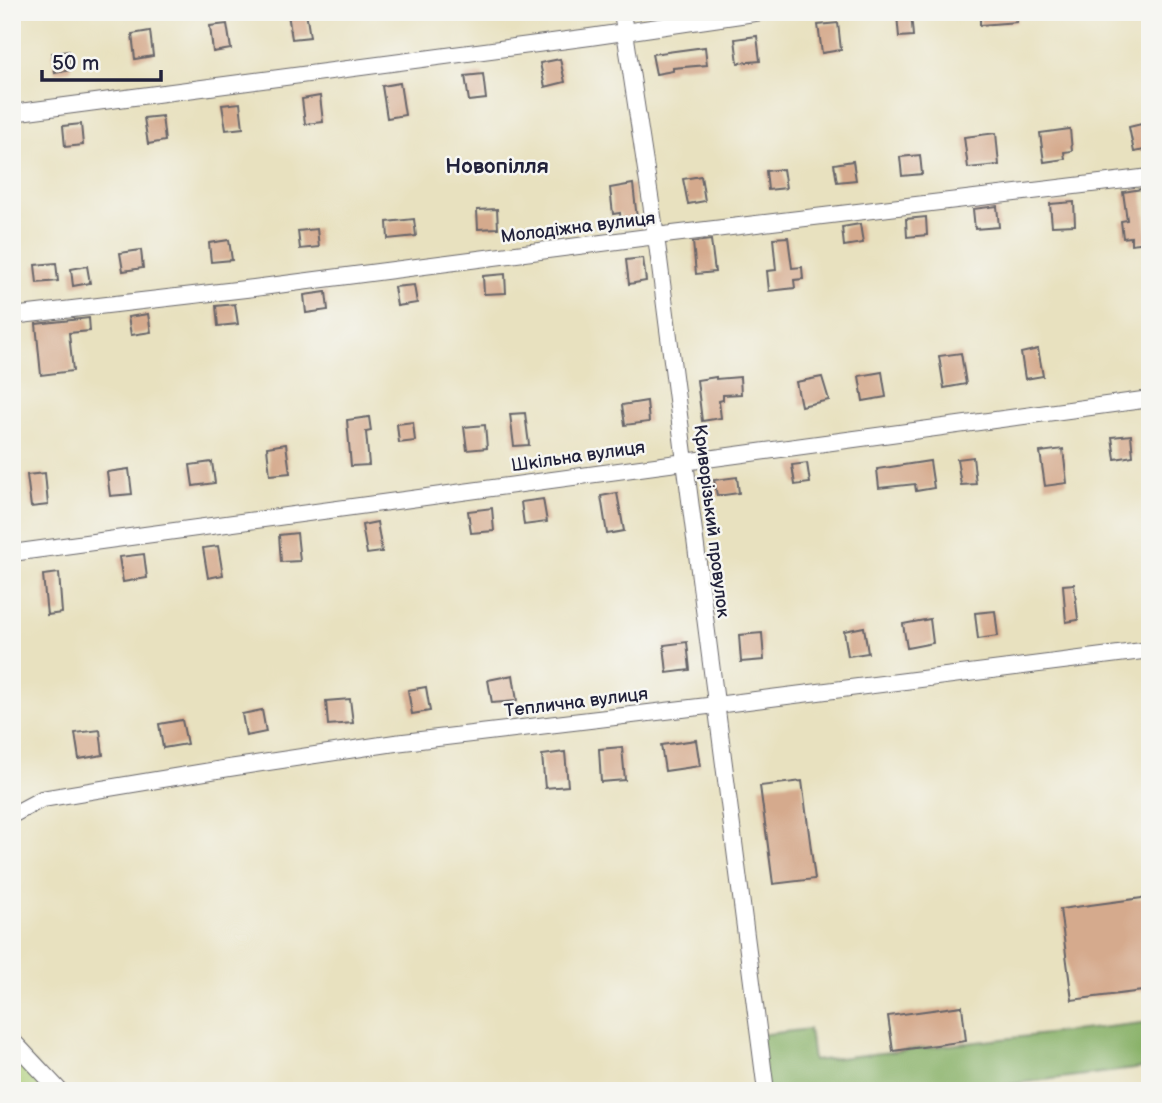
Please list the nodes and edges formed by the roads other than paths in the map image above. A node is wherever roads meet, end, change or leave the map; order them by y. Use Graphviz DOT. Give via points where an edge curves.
graph roads {
  1 [pos="622,12"];
  2 [pos="761,12"];
  3 [pos="624,32"];
  4 [pos="12,113"];
  5 [pos="1150,177"];
  6 [pos="656,236"];
  7 [pos="12,316"];
  8 [pos="1150,399"];
  9 [pos="685,461"];
  10 [pos="12,553"];
  11 [pos="1150,650"];
  12 [pos="716,705"];
  13 [pos="12,815"];
  14 [pos="12,1040"];
  15 [pos="61,1091"];
  16 [pos="766,1091"];
  1 -- 3 [label="street, Криворізький провулок"];
  2 -- 3 [label="street"];
  3 -- 4 [label="street"];
  3 -- 6 [label="street, Криворізький провулок"];
  5 -- 6 [label="street, Молодіжна вулиця"];
  6 -- 7 [label="street, Молодіжна вулиця"];
  6 -- 9 [label="street, Криворізький провулок"];
  8 -- 9 [label="street, Шкільна вулиця"];
  9 -- 10 [label="street, Шкільна вулиця"];
  9 -- 12 [label="street, Криворізький провулок"];
  11 -- 12 [label="street, Теплична вулиця"];
  12 -- 13 [label="street, Теплична вулиця" via="229,768 42,799"];
  12 -- 16 [label="street, Криворізький провулок"];
  14 -- 15 [label="street"];
}
